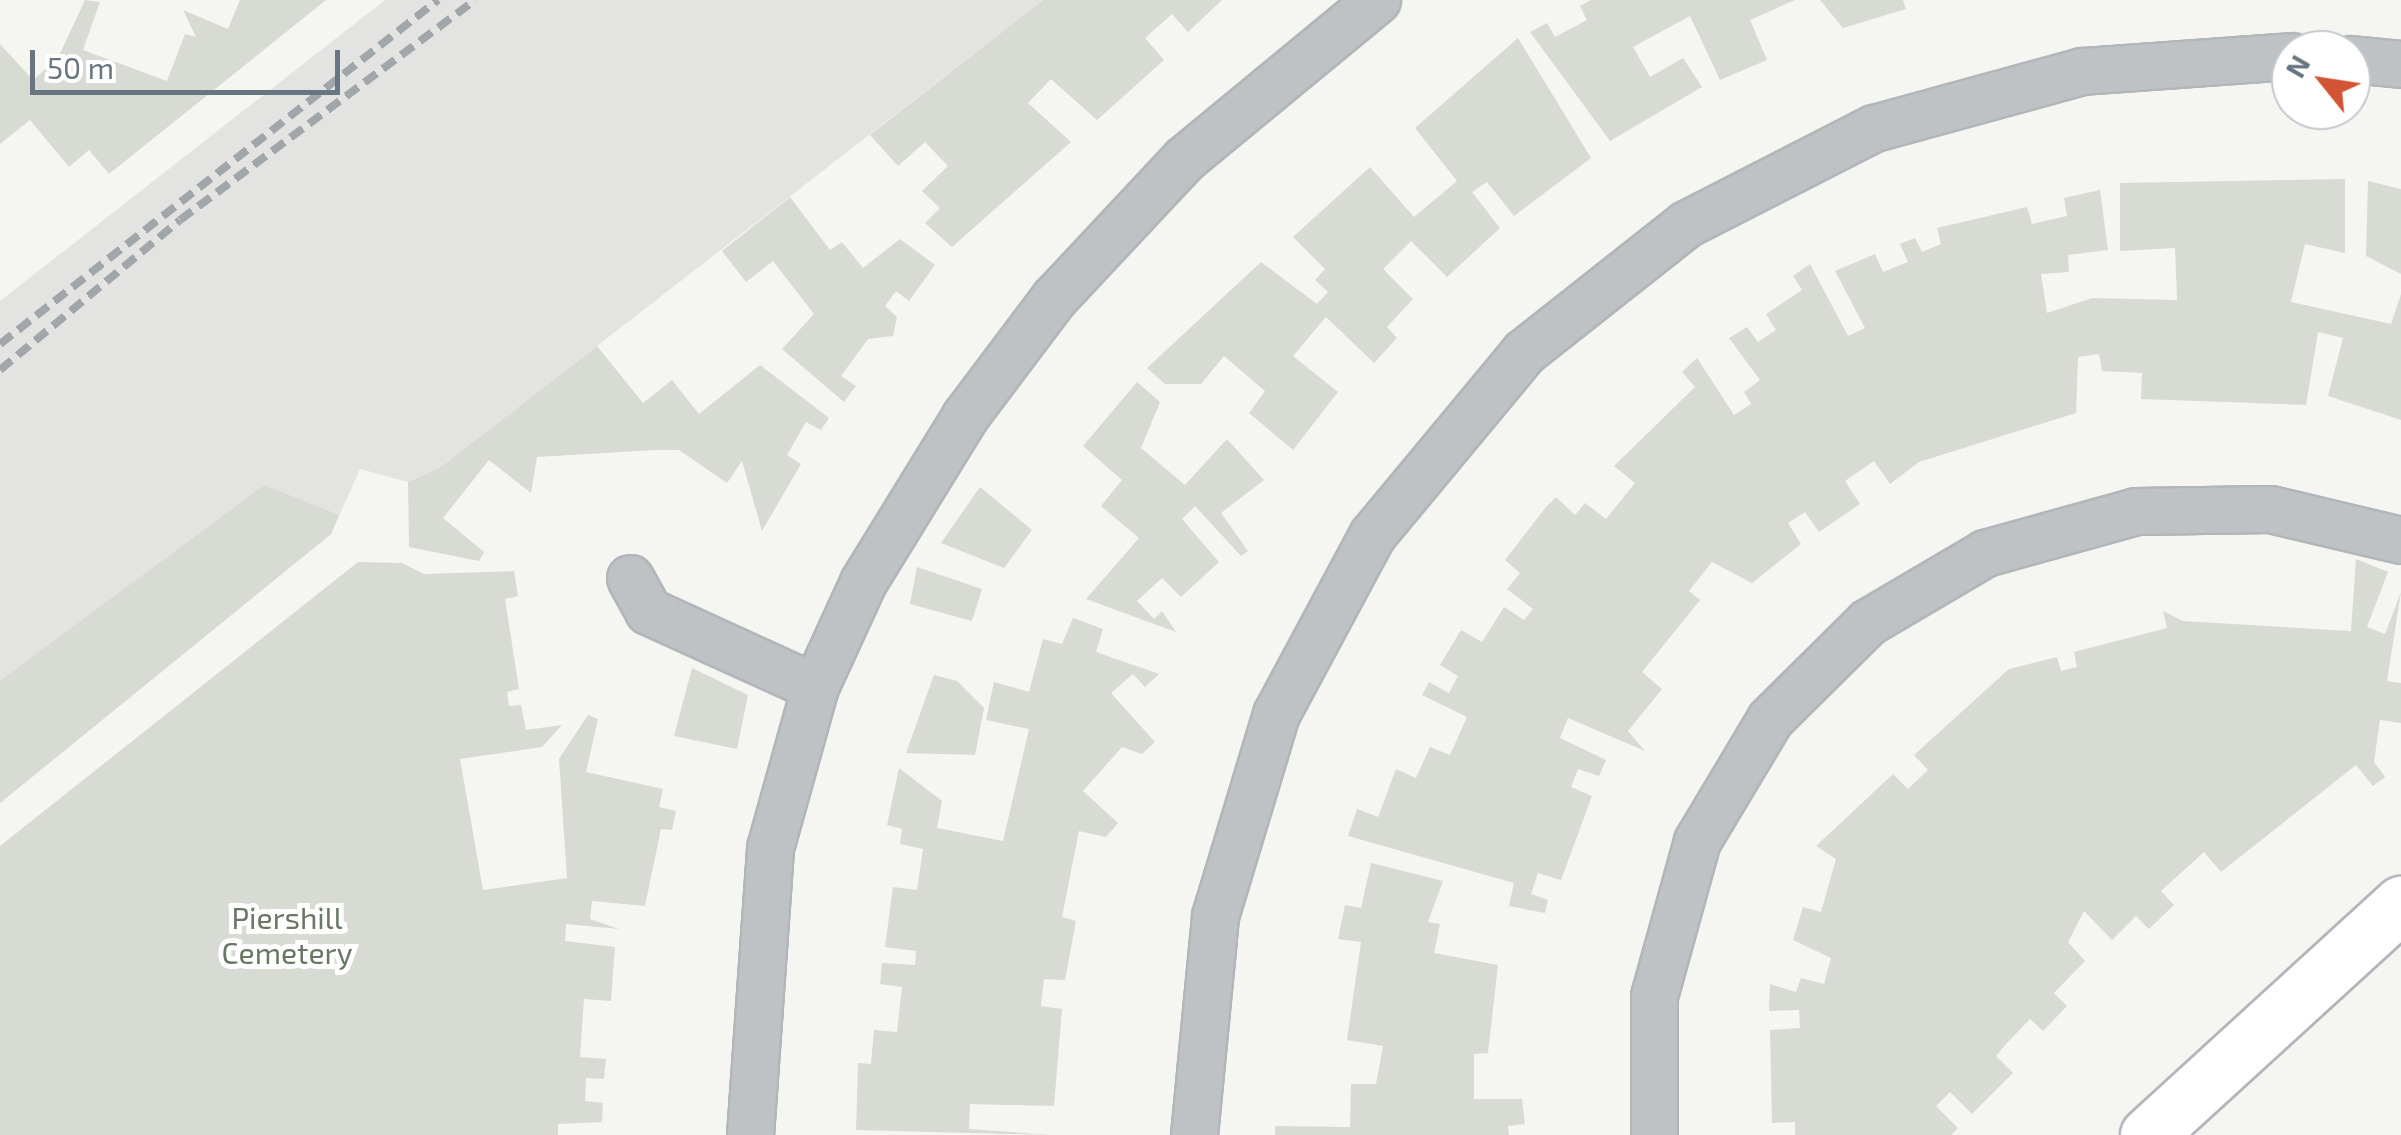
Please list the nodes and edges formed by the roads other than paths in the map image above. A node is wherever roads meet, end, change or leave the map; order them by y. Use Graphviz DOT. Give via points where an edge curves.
graph roads {
  1 [pos="1377,0"];
  2 [pos="2271,57"];
  3 [pos="2371,61"];
  4 [pos="2401,64"];
  5 [pos="2401,540"];
  6 [pos="630,578"];
  7 [pos="815,687"];
  8 [pos="2401,904"];
  9 [pos="750,1135"];
  10 [pos="1194,1135"];
  11 [pos="1654,1135"];
  12 [pos="2148,1135"];
  1 -- 7 [label="street" via="1184,158 1054,298 927,473"];
  2 -- 10 [label="street" via="2082,71 1874,128 1686,224 1524,352 1372,535 1276,714 1215,916"];
  3 -- 4 [label="street"];
  5 -- 11 [label="street" via="2270,509 2136,511 1986,553 1868,622 1770,719 1697,841 1654,996"];
  6 -- 7 [label="street" via="648,611"];
  7 -- 9 [label="street" via="770,848"];
  8 -- 12 [label="street"];
}
